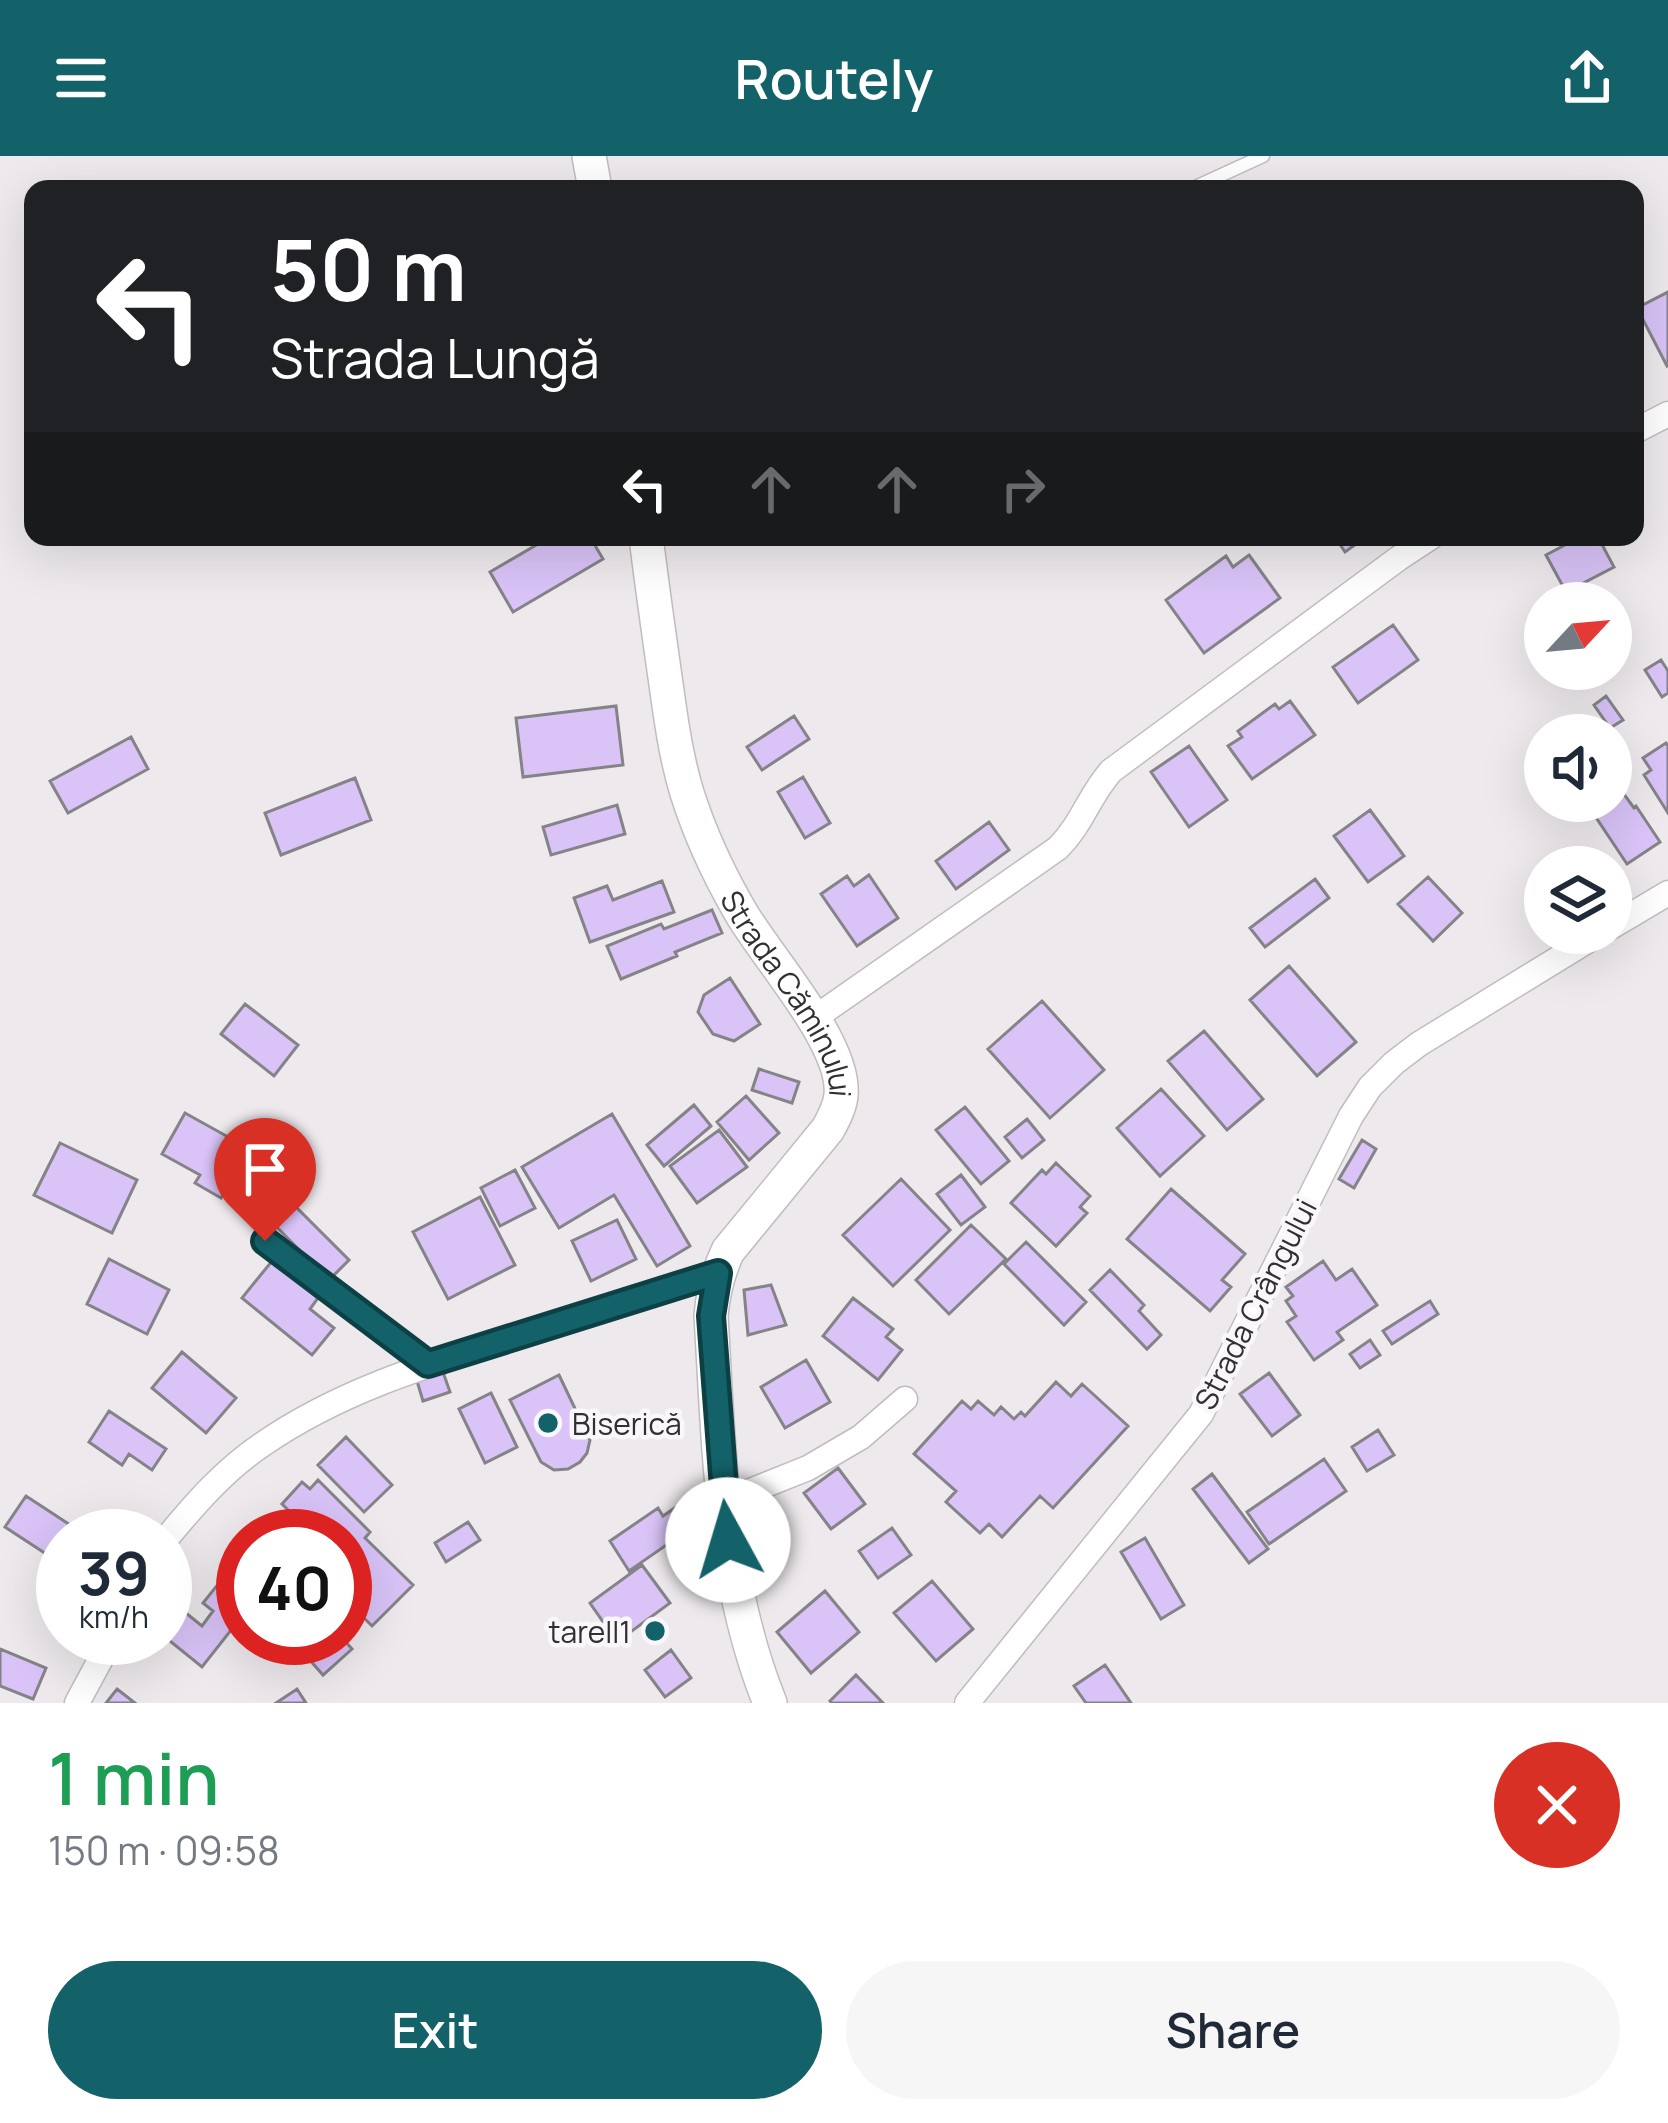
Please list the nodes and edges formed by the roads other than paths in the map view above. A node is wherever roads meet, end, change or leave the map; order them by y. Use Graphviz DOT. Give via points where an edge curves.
graph roads {
  1 [pos="1263,156"];
  2 [pos="1211,180"];
  3 [pos="647,546"];
  4 [pos="1417,546"];
  5 [pos="1668,893"];
  6 [pos="1632,914"];
  7 [pos="1564,954"];
  8 [pos="814,1019"];
  9 [pos="265,1241"];
  10 [pos="718,1273"];
  11 [pos="428,1364"];
  12 [pos="905,1399"];
  13 [pos="723,1502"];
  14 [pos="191,1509"];
  15 [pos="97,1665"];
  16 [pos="77,1703"];
  17 [pos="770,1703"];
  18 [pos="967,1703"];
  1 -- 2 [label="lane"];
  3 -- 8 [label="street, Strada Căminului" via="686,790 718,874"];
  4 -- 8 [label="street" via="1111,771 1058,848"];
  5 -- 6 [label="street"];
  7 -- 18 [label="street, Strada Crângului" via="1419,1044 1370,1087 1201,1414"];
  8 -- 10 [label="street, Strada Căminului" via="839,1071 838,1111"];
  9 -- 11 [label="lane"];
  10 -- 11 [label="street"];
  10 -- 13 [label="street, Strada Căminului" via="711,1316"];
  11 -- 14 [label="street" via="320,1409 262,1444"];
  12 -- 13 [label="street" via="808,1468"];
  13 -- 17 [label="street, Strada Căminului" via="733,1579"];
  15 -- 16 [label="street"];
}
